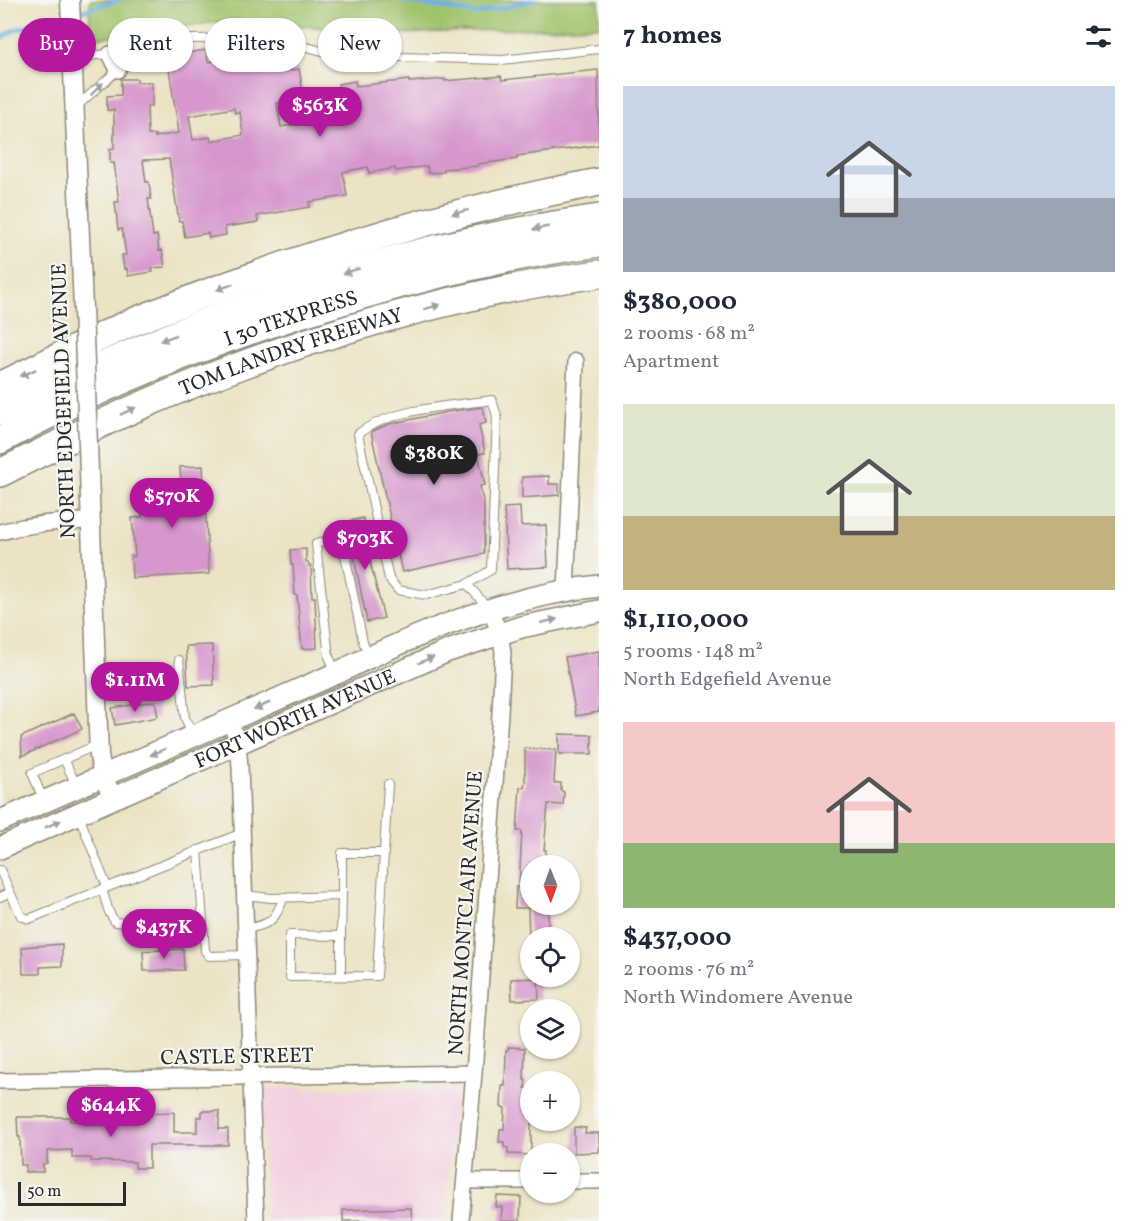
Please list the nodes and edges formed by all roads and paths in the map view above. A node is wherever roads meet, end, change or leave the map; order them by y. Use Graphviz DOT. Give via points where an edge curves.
graph roads {
  1 [pos="70,0"];
  2 [pos="71,18"];
  3 [pos="193,39"];
  4 [pos="599,49"];
  5 [pos="74,72"];
  6 [pos="116,72"];
  7 [pos="75,108"];
  8 [pos="599,182"];
  9 [pos="599,218"];
  10 [pos="599,243"];
  11 [pos="599,274"];
  12 [pos="576,361"];
  13 [pos="0,395"];
  14 [pos="0,411"];
  15 [pos="0,440"];
  16 [pos="0,473"];
  17 [pos="90,521"];
  18 [pos="0,532"];
  19 [pos="467,584"];
  20 [pos="599,586"];
  21 [pos="566,591"];
  22 [pos="490,610"];
  23 [pos="599,611"];
  24 [pos="500,634"];
  25 [pos="369,657"];
  26 [pos="179,660"];
  27 [pos="337,673"];
  28 [pos="380,680"];
  29 [pos="230,720"];
  30 [pos="193,736"];
  31 [pos="98,744"];
  32 [pos="238,744"];
  33 [pos="64,759"];
  34 [pos="103,776"];
  35 [pos="388,784"];
  36 [pos="78,787"];
  37 [pos="113,798"];
  38 [pos="45,802"];
  39 [pos="78,814"];
  40 [pos="0,821"];
  41 [pos="242,833"];
  42 [pos="0,848"];
  43 [pos="198,850"];
  44 [pos="384,852"];
  45 [pos="0,870"];
  46 [pos="105,888"];
  47 [pos="10,892"];
  48 [pos="244,895"];
  49 [pos="342,896"];
  50 [pos="0,897"];
  51 [pos="284,897"];
  52 [pos="202,917"];
  53 [pos="245,929"];
  54 [pos="341,936"];
  55 [pos="245,955"];
  56 [pos="341,976"];
  57 [pos="474,1073"];
  58 [pos="251,1077"];
  59 [pos="0,1081"];
  60 [pos="465,1181"];
  61 [pos="520,1181"];
  62 [pos="580,1181"];
  63 [pos="599,1181"];
  64 [pos="256,1221"];
  65 [pos="461,1221"];
  1 -- 2 [label="street, NORTH EDGEFIELD AVENUE"];
  3 -- 4 [label="lane" via="272,38 326,52 502,60"];
  5 -- 7 [label="street, NORTH EDGEFIELD AVENUE"];
  7 -- 6 [label="lane, one-way"];
  7 -- 17 [label="street, NORTH EDGEFIELD AVENUE, bridge"];
  8 -- 13 [label="highway, one-way" via="459,212 280,266 146,317 4,384"];
  9 -- 14 [label="highway, one-way" via="425,252 346,273 116,358"];
  10 -- 15 [label="highway, I 30 TEXPRESS" via="436,275 301,313 124,378"];
  16 -- 11 [label="highway, TOM LANDRY FREEWAY, one-way" via="139,407 287,349 438,305"];
  12 -- 21 [label="street"];
  17 -- 18 [label="street" via="63,521"];
  17 -- 31 [label="street, NORTH EDGEFIELD AVENUE"];
  19 -- 19 [label="lane" via="491,570 497,416 492,400 408,413 370,425 358,434 388,579 398,590 426,595"];
  19 -- 22 [label="lane"];
  20 -- 21 [label="main road, FORT WORTH AVENUE"];
  21 -- 22 [label="main road, FORT WORTH AVENUE"];
  22 -- 24 [label="street, NORTH MONTCLAIR AVENUE"];
  22 -- 25 [label="main road, FORT WORTH AVENUE"];
  24 -- 23 [label="main road, FORT WORTH AVENUE, one-way"];
  28 -- 24 [label="main road, FORT WORTH AVENUE, one-way"];
  24 -- 57 [label="street, NORTH MONTCLAIR AVENUE" via="500,714"];
  25 -- 27 [label="main road, FORT WORTH AVENUE"];
  25 -- 27 [label="lane" via="341,536 316,544 329,657"];
  25 -- 28 [label="main road"];
  26 -- 30 [label="lane" via="185,718"];
  27 -- 29 [label="main road, FORT WORTH AVENUE, one-way"];
  28 -- 32 [label="main road, FORT WORTH AVENUE"];
  29 -- 30 [label="main road, FORT WORTH AVENUE"];
  29 -- 32 [label="street"];
  30 -- 34 [label="main road, FORT WORTH AVENUE, one-way"];
  31 -- 33 [label="lane"];
  31 -- 34 [label="street, NORTH EDGEFIELD AVENUE"];
  32 -- 37 [label="main road, FORT WORTH AVENUE"];
  32 -- 41 [label="street"];
  33 -- 36 [label="lane"];
  33 -- 38 [label="lane" via="32,773"];
  34 -- 36 [label="main road, FORT WORTH AVENUE"];
  34 -- 37 [label="street, NORTH EDGEFIELD AVENUE"];
  35 -- 44 [label="lane"];
  36 -- 38 [label="main road, FORT WORTH AVENUE"];
  37 -- 39 [label="main road, FORT WORTH AVENUE"];
  38 -- 40 [label="main road, FORT WORTH AVENUE"];
  42 -- 39 [label="main road, FORT WORTH AVENUE, one-way"];
  39 -- 46 [label="lane"];
  41 -- 43 [label="lane"];
  41 -- 48 [label="street"];
  43 -- 46 [label="lane"];
  43 -- 52 [label="lane"];
  44 -- 49 [label="lane" via="342,853"];
  44 -- 56 [label="lane" via="377,976"];
  45 -- 47 [label="lane"];
  46 -- 47 [label="lane" via="28,919 21,916"];
  46 -- 52 [label="lane" via="115,922 135,924"];
  47 -- 50 [label="lane"];
  48 -- 51 [label="lane"];
  48 -- 53 [label="street"];
  49 -- 51 [label="lane"];
  49 -- 54 [label="lane"];
  51 -- 53 [label="lane" via="277,917 263,926"];
  52 -- 55 [label="lane" via="205,951 209,956"];
  53 -- 55 [label="street"];
  54 -- 56 [label="lane"];
  54 -- 56 [label="lane" via="290,935 290,977"];
  55 -- 58 [label="street"];
  57 -- 58 [label="street, CASTLE STREET"];
  57 -- 60 [label="street, NORTH MONTCLAIR AVENUE"];
  58 -- 59 [label="street, CASTLE STREET"];
  58 -- 64 [label="street"];
  60 -- 61 [label="street"];
  60 -- 65 [label="street, NORTH MONTCLAIR AVENUE"];
  62 -- 63 [label="street"];
}
